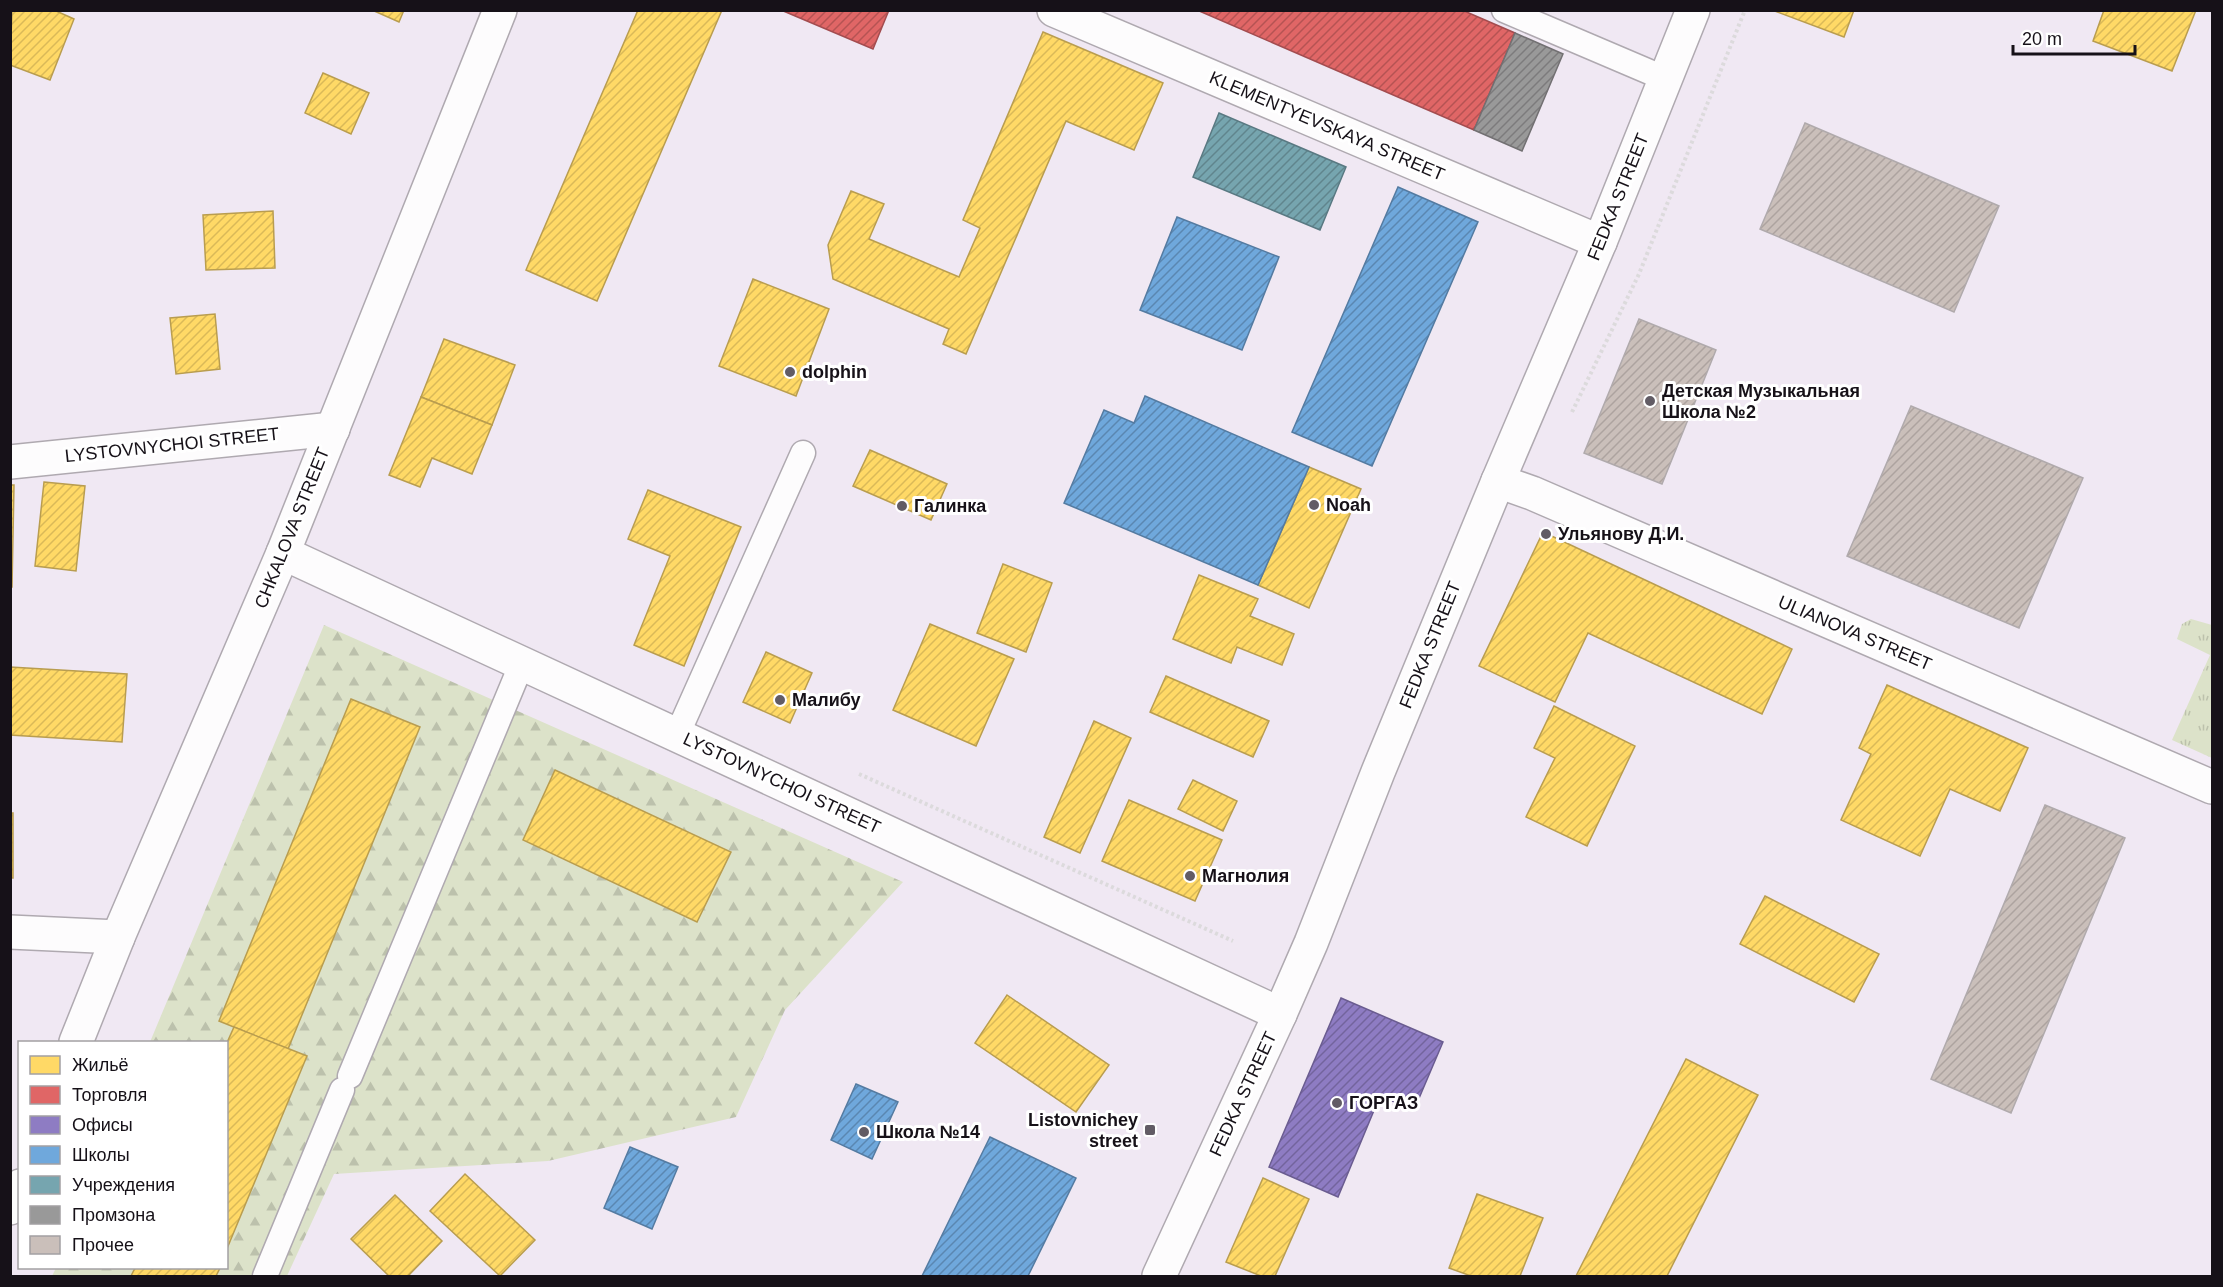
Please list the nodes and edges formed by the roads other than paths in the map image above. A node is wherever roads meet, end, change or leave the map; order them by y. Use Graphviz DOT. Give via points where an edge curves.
graph roads {
  1 [pos="500,10"];
  2 [pos="1054,10"];
  3 [pos="1504,10"];
  4 [pos="1693,10"];
  5 [pos="1665,80"];
  6 [pos="1600,242"];
  7 [pos="333,429"];
  8 [pos="803,453"];
  9 [pos="10,462"];
  10 [pos="1498,481"];
  11 [pos="283,553"];
  12 [pos="522,663"];
  13 [pos="677,735"];
  14 [pos="2212,787"];
  15 [pos="10,932"];
  16 [pos="118,937"];
  17 [pos="1280,1014"];
  18 [pos="76,1041"];
  19 [pos="18,1190"];
  20 [pos="10,1208"];
  21 [pos="265,1276"];
  22 [pos="1159,1276"];
  1 -- 7 [label="street, CHKALOVA STREET"];
  2 -- 6 [label="street, KLEMENTYEVSKAYA STREET"];
  3 -- 5 [label="lane"];
  4 -- 5 [label="street, FEDKA STREET"];
  5 -- 6 [label="street, FEDKA STREET"];
  6 -- 10 [label="street, FEDKA STREET"];
  7 -- 9 [label="street, LYSTOVNYCHOI STREET"];
  7 -- 11 [label="street, CHKALOVA STREET"];
  8 -- 13 [label="lane"];
  10 -- 14 [label="street, ULIANOVA STREET"];
  10 -- 17 [label="street, FEDKA STREET"];
  11 -- 12 [label="street, LYSTOVNYCHOI STREET"];
  11 -- 16 [label="street, CHKALOVA STREET"];
  12 -- 13 [label="street, LYSTOVNYCHOI STREET"];
  12 -- 21 [label="lane"];
  13 -- 17 [label="street, LYSTOVNYCHOI STREET"];
  15 -- 16 [label="street"];
  16 -- 18 [label="street, CHKALOVA STREET"];
  17 -- 22 [label="street, FEDKA STREET"];
  19 -- 20 [label="street"];
}
